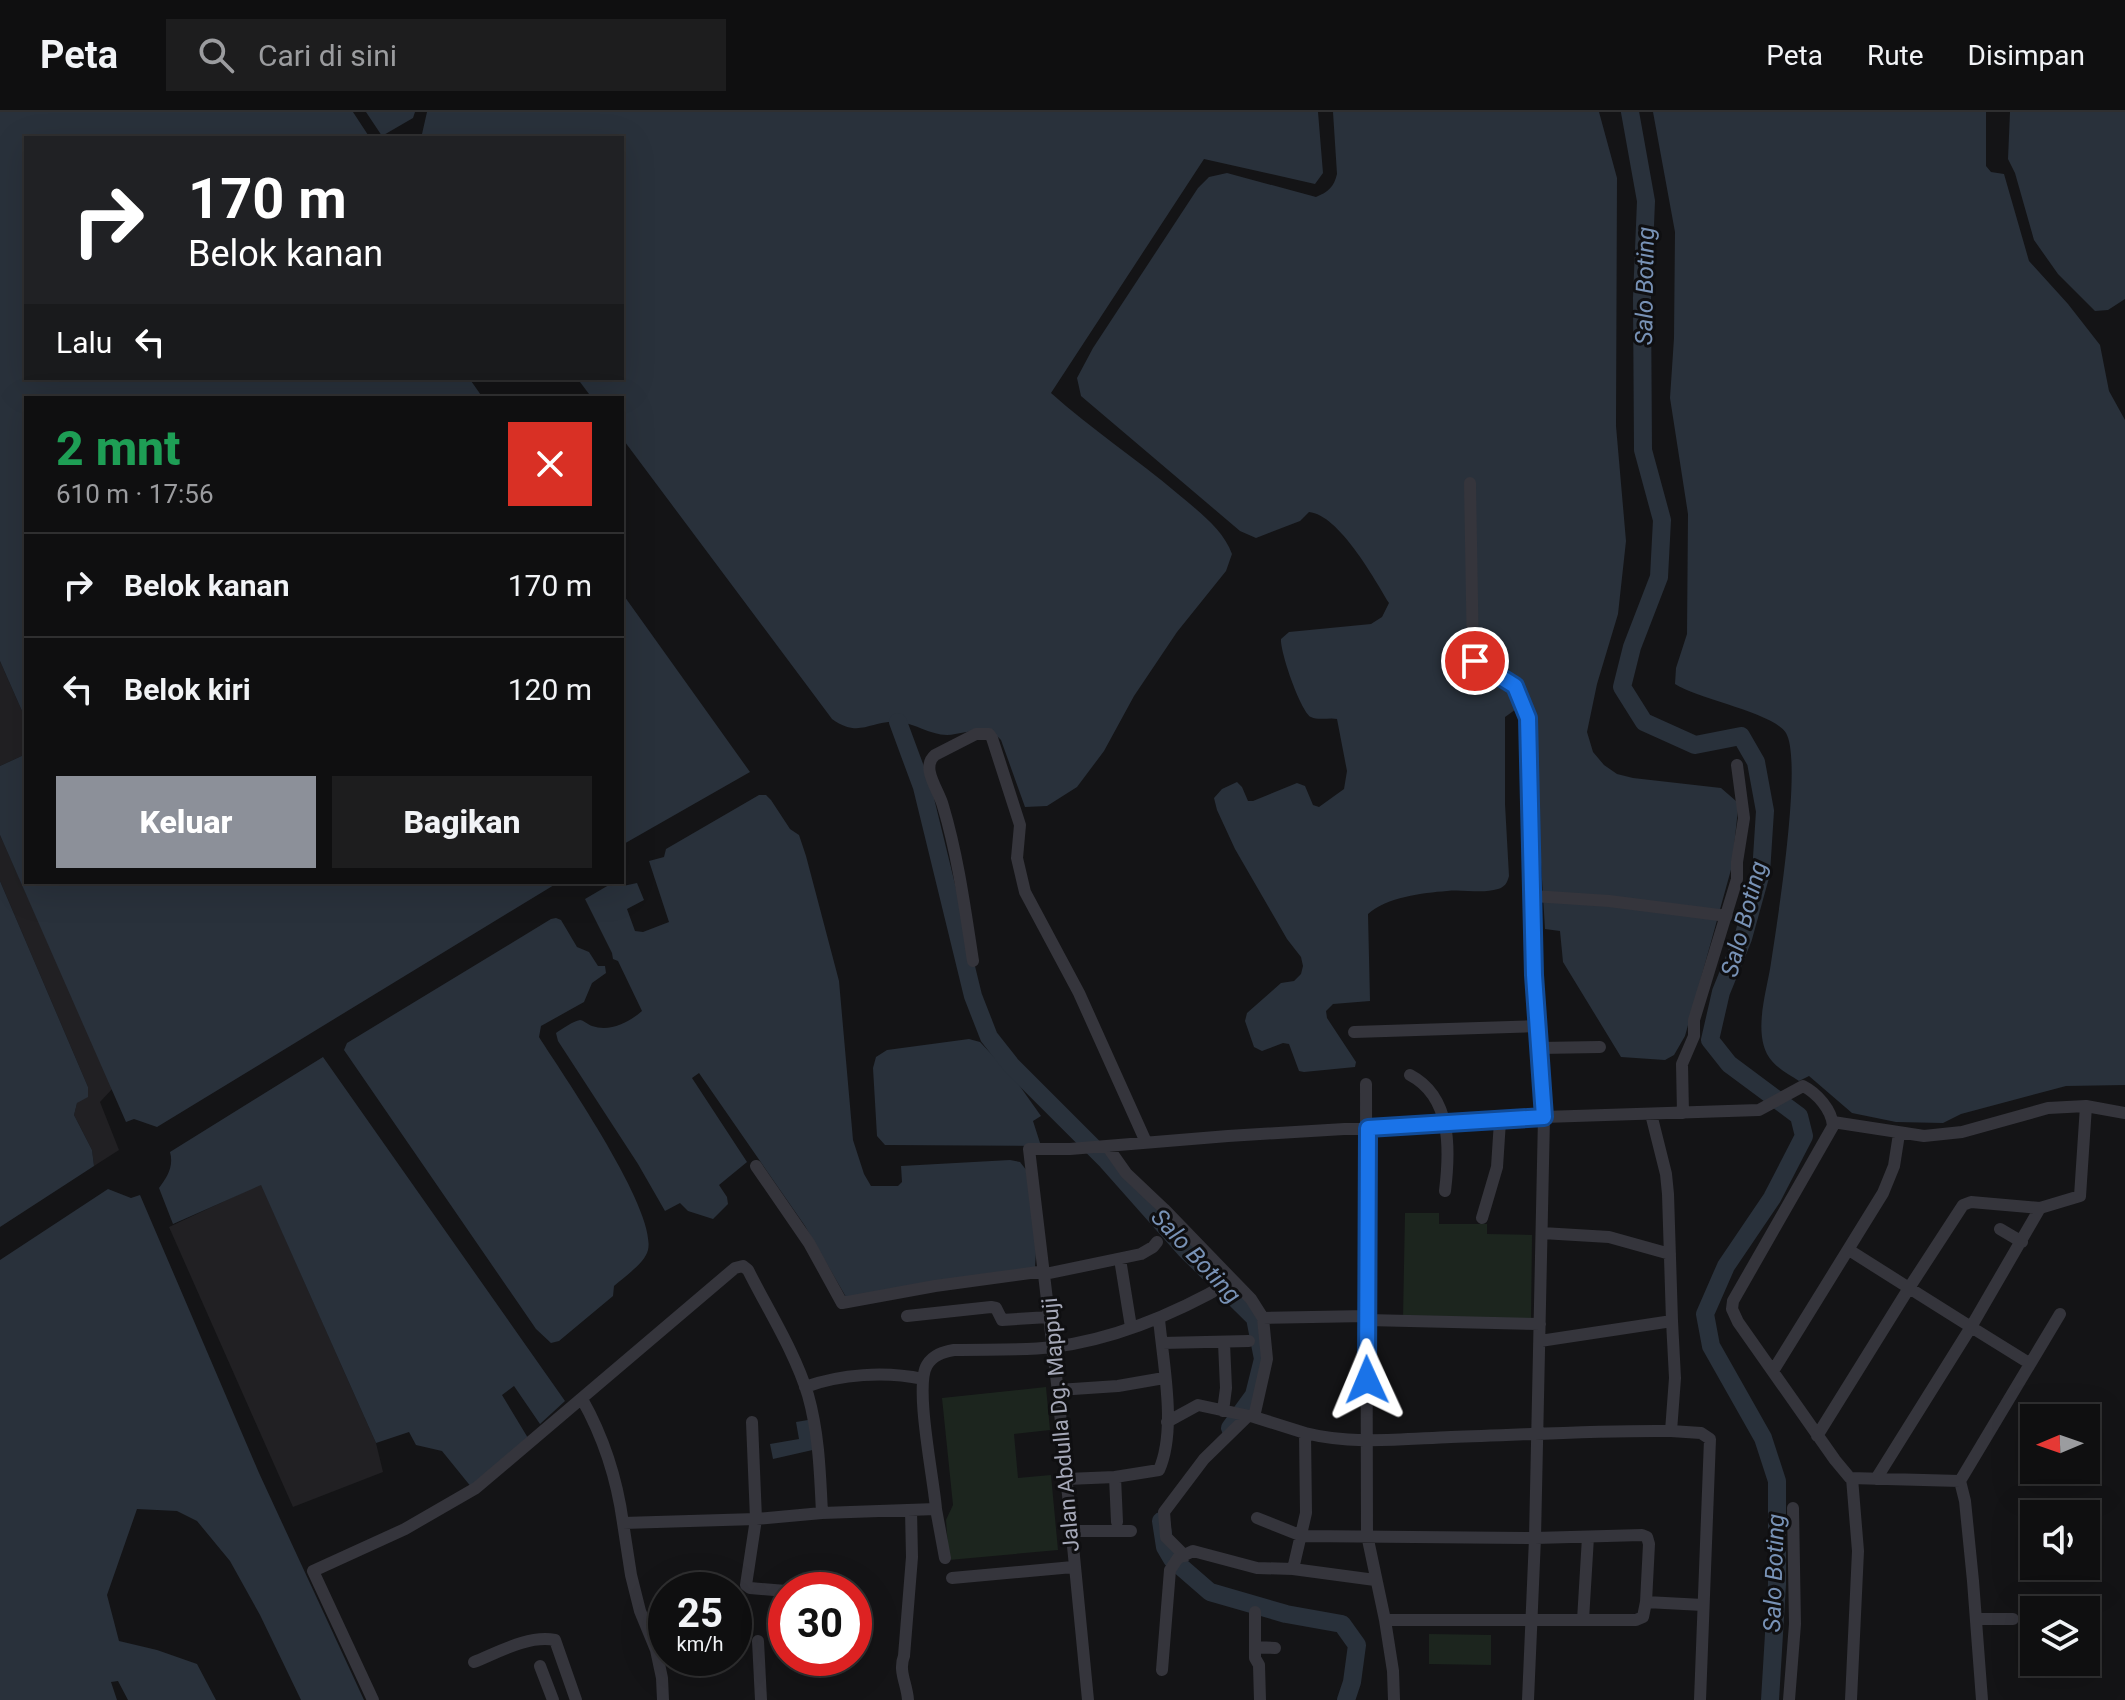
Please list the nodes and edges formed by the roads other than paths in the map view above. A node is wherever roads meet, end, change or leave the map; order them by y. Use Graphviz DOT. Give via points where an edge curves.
graph roads {
  1 [pos="1470,483"];
  2 [pos="1737,765"];
  3 [pos="1533,896"];
  4 [pos="1727,916"];
  5 [pos="973,961"];
  6 [pos="1538,1026"];
  7 [pos="1354,1032"];
  8 [pos="1600,1047"];
  9 [pos="1539,1048"];
  10 [pos="1410,1075"];
  11 [pos="1366,1084"];
  12 [pos="2086,1106"];
  13 [pos="1683,1113"];
  14 [pos="2125,1113"];
  15 [pos="1651,1114"];
  16 [pos="1544,1117"];
  17 [pos="1500,1121"];
  18 [pos="1833,1122"];
  19 [pos="1446,1125"];
  20 [pos="1368,1128"];
  21 [pos="1899,1134"];
  22 [pos="1146,1142"];
  23 [pos="1105,1146"];
  24 [pos="756,1166"];
  25 [pos="1445,1191"];
  26 [pos="2040,1208"];
  27 [pos="1482,1218"];
  28 [pos="2000,1229"];
  29 [pos="1542,1233"];
  30 [pos="1157,1242"];
  31 [pos="2022,1242"];
  32 [pos="1849,1250"];
  33 [pos="1670,1254"];
  34 [pos="1120,1259"];
  35 [pos="1045,1273"];
  36 [pos="1226,1284"];
  37 [pos="1909,1288"];
  38 [pos="2060,1314"];
  39 [pos="907,1316"];
  40 [pos="1049,1317"];
  41 [pos="1263,1318"];
  42 [pos="1367,1318"];
  43 [pos="1159,1319"];
  44 [pos="1672,1321"];
  45 [pos="1540,1324"];
  46 [pos="1131,1327"];
  47 [pos="1971,1327"];
  48 [pos="1249,1341"];
  49 [pos="1540,1341"];
  50 [pos="1162,1343"];
  51 [pos="1224,1343"];
  52 [pos="1053,1347"];
  53 [pos="2029,1363"];
  54 [pos="1773,1371"];
  55 [pos="1164,1378"];
  56 [pos="923,1379"];
  57 [pos="805,1387"];
  58 [pos="1058,1390"];
  59 [pos="582,1399"];
  60 [pos="1226,1412"];
  61 [pos="1248,1416"];
  62 [pos="752,1422"];
  63 [pos="1167,1422"];
  64 [pos="1671,1431"];
  65 [pos="1305,1433"];
  66 [pos="1537,1434"];
  67 [pos="1817,1436"];
  68 [pos="1368,1441"];
  69 [pos="1115,1477"];
  70 [pos="1852,1478"];
  71 [pos="1067,1479"];
  72 [pos="1876,1479"];
  73 [pos="1960,1481"];
  74 [pos="1793,1508"];
  75 [pos="936,1509"];
  76 [pos="911,1510"];
  77 [pos="822,1513"];
  78 [pos="1257,1518"];
  79 [pos="756,1519"];
  80 [pos="1117,1522"];
  81 [pos="623,1523"];
  82 [pos="1071,1531"];
  83 [pos="1131,1531"];
  84 [pos="1367,1535"];
  85 [pos="1302,1536"];
  86 [pos="1588,1537"];
  87 [pos="1535,1538"];
  88 [pos="1181,1557"];
  89 [pos="945,1558"];
  90 [pos="1073,1567"];
  91 [pos="1293,1569"];
  92 [pos="952,1578"];
  93 [pos="1375,1580"];
  94 [pos="768,1590"];
  95 [pos="1646,1602"];
  96 [pos="1703,1605"];
  97 [pos="1255,1612"];
  98 [pos="1977,1619"];
  99 [pos="2013,1619"];
  100 [pos="1385,1620"];
  101 [pos="1532,1620"];
  102 [pos="1583,1620"];
  103 [pos="758,1641"];
  104 [pos="1255,1647"];
  105 [pos="1275,1648"];
  106 [pos="474,1662"];
  107 [pos="540,1666"];
  108 [pos="1162,1670"];
  109 [pos="373,1700"];
  110 [pos="553,1700"];
  111 [pos="576,1700"];
  112 [pos="663,1700"];
  113 [pos="761,1700"];
  114 [pos="908,1700"];
  115 [pos="1088,1700"];
  116 [pos="1260,1700"];
  117 [pos="1394,1700"];
  118 [pos="1528,1700"];
  119 [pos="1700,1700"];
  120 [pos="1789,1700"];
  121 [pos="1851,1700"];
  122 [pos="1982,1700"];
  1 -- 3 [label="street" via="1473,658 1515,686 1528,718"];
  2 -- 4 [label="street" via="1744,826"];
  3 -- 4 [label="street"];
  3 -- 6 [label="street"];
  4 -- 13 [label="street" via="1682,1064"];
  5 -- 22 [label="street" via="950,830 929,763 935,755 984,733 992,738 1020,825 1017,858 1025,892 1079,993"];
  6 -- 7 [label="street"];
  6 -- 9 [label="street"];
  8 -- 9 [label="street"];
  9 -- 16 [label="street"];
  10 -- 19 [label="street" via="1428,1087"];
  11 -- 20 [label="street"];
  12 -- 14 [label="street"];
  12 -- 21 [label="street" via="2048,1108 1962,1132"];
  12 -- 26 [label="street" via="2080,1196"];
  13 -- 15 [label="street"];
  13 -- 18 [label="street" via="1764,1109 1803,1086"];
  15 -- 16 [label="street"];
  15 -- 33 [label="street" via="1666,1174"];
  16 -- 17 [label="street"];
  16 -- 29 [label="street"];
  17 -- 19 [label="street"];
  17 -- 27 [label="street" via="1497,1167"];
  18 -- 21 [label="street"];
  18 -- 54 [label="street" via="1733,1301 1738,1322"];
  19 -- 20 [label="street"];
  19 -- 25 [label="street"];
  20 -- 22 [label="street"];
  20 -- 42 [label="street"];
  21 -- 32 [label="street" via="1890,1179"];
  22 -- 23 [label="street"];
  23 -- 35 [label="street, Jalan Abdulla Dg. Mappuji" via="1029,1149"];
  23 -- 36 [label="street"];
  24 -- 35 [label="street" via="842,1303"];
  26 -- 31 [label="street"];
  26 -- 37 [label="street" via="1963,1205"];
  28 -- 31 [label="street"];
  29 -- 33 [label="street" via="1609,1237"];
  29 -- 45 [label="street"];
  30 -- 34 [label="street"];
  31 -- 47 [label="street"];
  32 -- 37 [label="street"];
  32 -- 54 [label="street"];
  33 -- 44 [label="street"];
  34 -- 35 [label="street"];
  34 -- 46 [label="street"];
  35 -- 40 [label="street, Jalan Abdulla Dg. Mappuji"];
  36 -- 41 [label="street" via="1251,1299"];
  36 -- 43 [label="street"];
  37 -- 47 [label="street"];
  37 -- 67 [label="street"];
  38 -- 53 [label="street"];
  39 -- 40 [label="street" via="991,1307 1002,1320"];
  40 -- 52 [label="street, Jalan Abdulla Dg. Mappuji"];
  41 -- 42 [label="street"];
  41 -- 61 [label="street" via="1267,1359"];
  42 -- 45 [label="street"];
  42 -- 68 [label="street"];
  43 -- 46 [label="street"];
  43 -- 50 [label="street"];
  44 -- 49 [label="street"];
  44 -- 64 [label="street"];
  45 -- 49 [label="street"];
  46 -- 52 [label="street"];
  47 -- 53 [label="street"];
  47 -- 72 [label="street"];
  48 -- 51 [label="street"];
  49 -- 66 [label="street"];
  50 -- 51 [label="street"];
  50 -- 55 [label="street"];
  51 -- 60 [label="street"];
  52 -- 56 [label="street" via="940,1353 925,1367"];
  52 -- 58 [label="street, Jalan Abdulla Dg. Mappuji"];
  53 -- 73 [label="street"];
  54 -- 67 [label="street"];
  55 -- 58 [label="street"];
  55 -- 63 [label="street"];
  56 -- 57 [label="street" via="893,1374"];
  56 -- 75 [label="street"];
  57 -- 59 [label="street" via="743,1266"];
  57 -- 77 [label="street" via="817,1436"];
  58 -- 71 [label="street, Jalan Abdulla Dg. Mappuji"];
  59 -- 81 [label="street" via="610,1461"];
  59 -- 109 [label="street" via="476,1488 405,1529 313,1571"];
  60 -- 61 [label="street"];
  60 -- 63 [label="street" via="1195,1405"];
  61 -- 65 [label="street"];
  61 -- 88 [label="street" via="1204,1459 1166,1508 1166,1537"];
  62 -- 79 [label="street"];
  63 -- 69 [label="street" via="1159,1470"];
  64 -- 66 [label="street"];
  64 -- 96 [label="street" via="1710,1439"];
  65 -- 68 [label="street"];
  65 -- 85 [label="street"];
  66 -- 68 [label="street"];
  66 -- 87 [label="street"];
  67 -- 70 [label="street"];
  68 -- 84 [label="street"];
  69 -- 71 [label="street"];
  69 -- 80 [label="street"];
  70 -- 72 [label="street"];
  70 -- 121 [label="street" via="1858,1551"];
  71 -- 82 [label="street, Jalan Abdulla Dg. Mappuji"];
  72 -- 73 [label="street"];
  73 -- 98 [label="street"];
  74 -- 120 [label="street" via="1795,1624"];
  75 -- 76 [label="street"];
  75 -- 89 [label="street"];
  76 -- 77 [label="street"];
  76 -- 114 [label="street" via="912,1557 900,1664"];
  77 -- 79 [label="street"];
  78 -- 85 [label="street"];
  79 -- 81 [label="street"];
  79 -- 94 [label="street" via="746,1585"];
  81 -- 112 [label="street" via="637,1599 656,1650"];
  82 -- 83 [label="street"];
  82 -- 90 [label="street, Jalan Abdulla Dg. Mappuji"];
  84 -- 85 [label="street"];
  84 -- 87 [label="street"];
  84 -- 93 [label="street"];
  85 -- 91 [label="street"];
  86 -- 87 [label="street"];
  86 -- 95 [label="street" via="1647,1537"];
  86 -- 102 [label="street"];
  87 -- 101 [label="street"];
  88 -- 91 [label="street" via="1193,1551 1249,1566"];
  88 -- 108 [label="street" via="1170,1570"];
  90 -- 92 [label="street"];
  90 -- 115 [label="street, Jalan Abdulla Dg. Mappuji"];
  91 -- 93 [label="street"];
  93 -- 100 [label="street"];
  95 -- 96 [label="street"];
  95 -- 102 [label="street" via="1643,1617 1636,1620"];
  96 -- 119 [label="street"];
  97 -- 104 [label="street"];
  98 -- 99 [label="street"];
  98 -- 122 [label="street"];
  100 -- 101 [label="street"];
  100 -- 117 [label="street"];
  101 -- 102 [label="street"];
  101 -- 118 [label="street"];
  103 -- 113 [label="street"];
  104 -- 105 [label="street"];
  104 -- 116 [label="street"];
  106 -- 111 [label="street" via="529,1641 555,1640"];
  107 -- 110 [label="street"];
}
